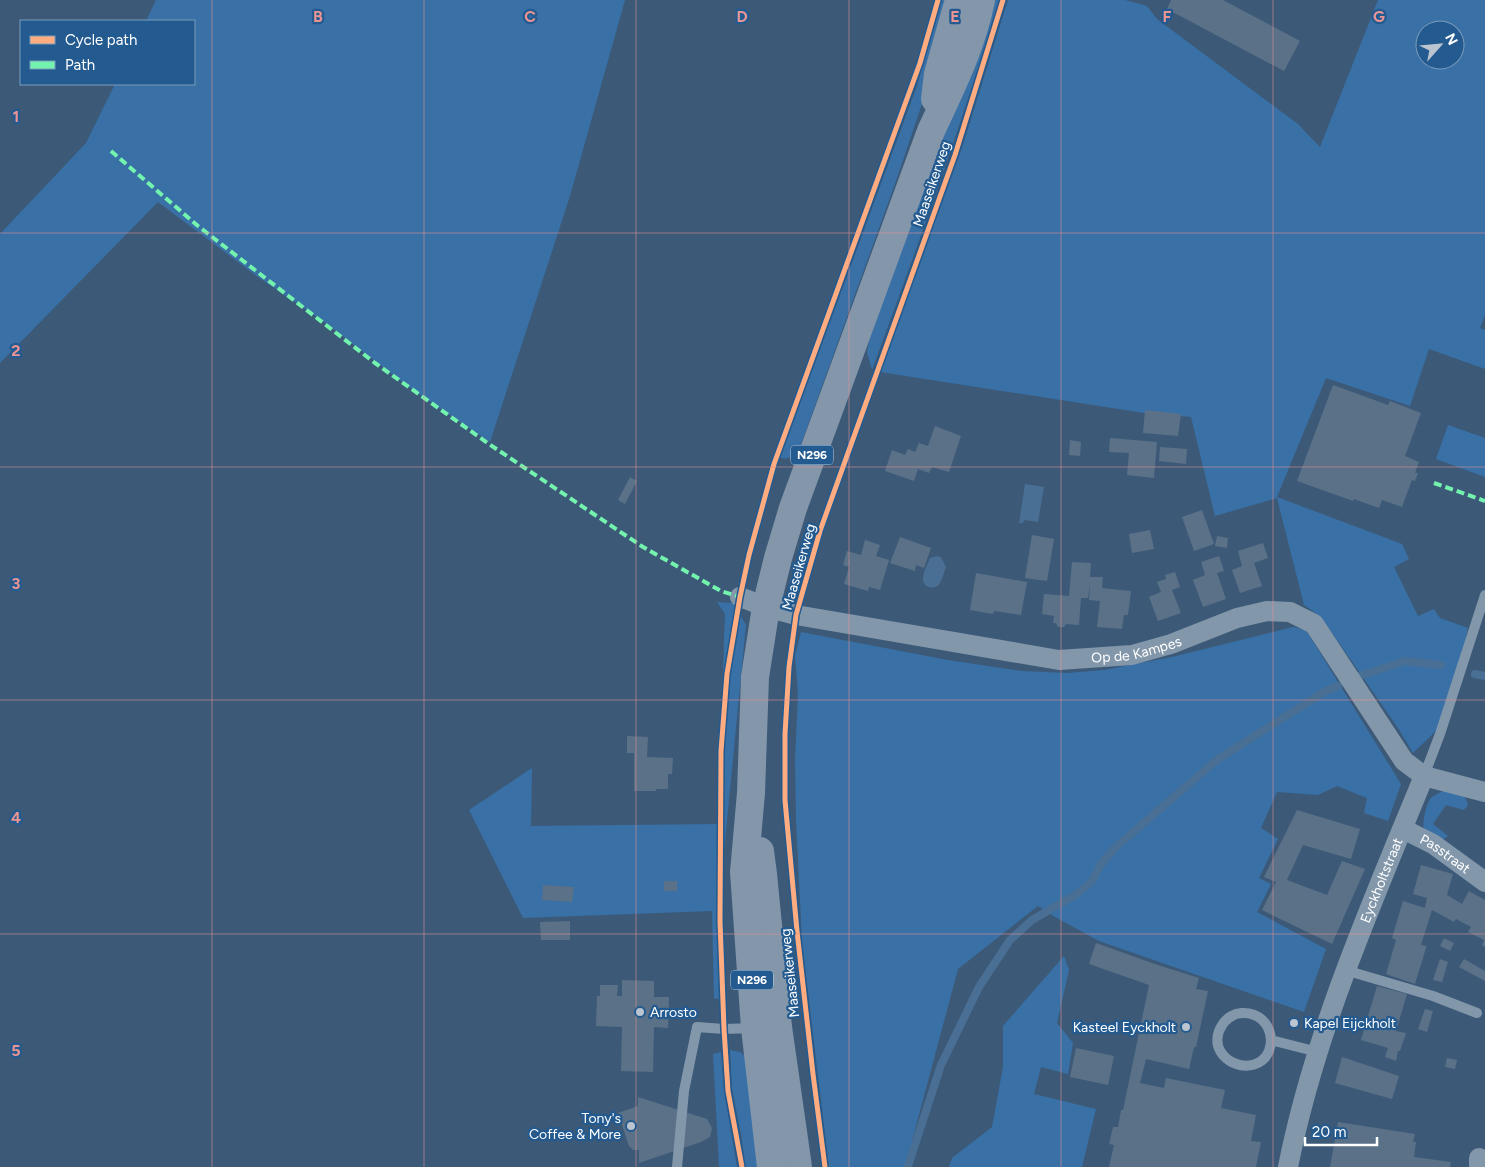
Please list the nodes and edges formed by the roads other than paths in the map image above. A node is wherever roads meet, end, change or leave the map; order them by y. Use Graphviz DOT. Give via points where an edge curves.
graph roads {
  1 [pos="959,0"];
  2 [pos="980,0"];
  3 [pos="931,131"];
  4 [pos="1485,595"];
  5 [pos="740,597"];
  6 [pos="766,608"];
  7 [pos="1424,776"];
  8 [pos="1485,792"];
  9 [pos="1403,829"];
  10 [pos="1485,882"];
  11 [pos="1345,970"];
  12 [pos="1477,1013"];
  13 [pos="767,1028"];
  14 [pos="1271,1040"];
  15 [pos="1318,1052"];
  16 [pos="677,1167"];
  17 [pos="771,1167"];
  18 [pos="798,1167"];
  19 [pos="1288,1167"];
  1 -- 3 [label="main road, Maaseikerweg / N296" via="938,74"];
  2 -- 3 [label="main road, Maaseikerweg / N296" via="976,24 959,70"];
  3 -- 6 [label="main road, Maaseikerweg / N296" via="793,508"];
  4 -- 7 [label="lane, Eyckholtstraat"];
  5 -- 6 [label="street, Op de Kampes"];
  6 -- 7 [label="street, Op de Kampes" via="1060,660 1132,655 1171,644 1237,618 1268,611 1290,612 1314,624 1404,761"];
  6 -- 13 [label="main road, Maaseikerweg / N296" via="755,677 750,793 763,874"];
  7 -- 8 [label="street"];
  7 -- 9 [label="street, Eyckholtstraat"];
  9 -- 10 [label="street, Passtraat" via="1433,844"];
  9 -- 11 [label="street, Eyckholtstraat"];
  11 -- 12 [label="lane" via="1433,996"];
  11 -- 15 [label="street, Eyckholtstraat"];
  13 -- 16 [label="lane" via="696,1027 684,1090"];
  13 -- 17 [label="main road, Maaseikerweg / N296"];
  13 -- 18 [label="main road, Maaseikerweg / N296"];
  14 -- 14 [label="lane" via="1269,1028 1261,1018 1250,1013 1235,1014 1222,1023 1217,1038 1221,1052 1231,1063 1246,1066 1260,1061 1268,1052"];
  14 -- 15 [label="lane"];
  15 -- 19 [label="street, Eyckholtstraat"];
}
